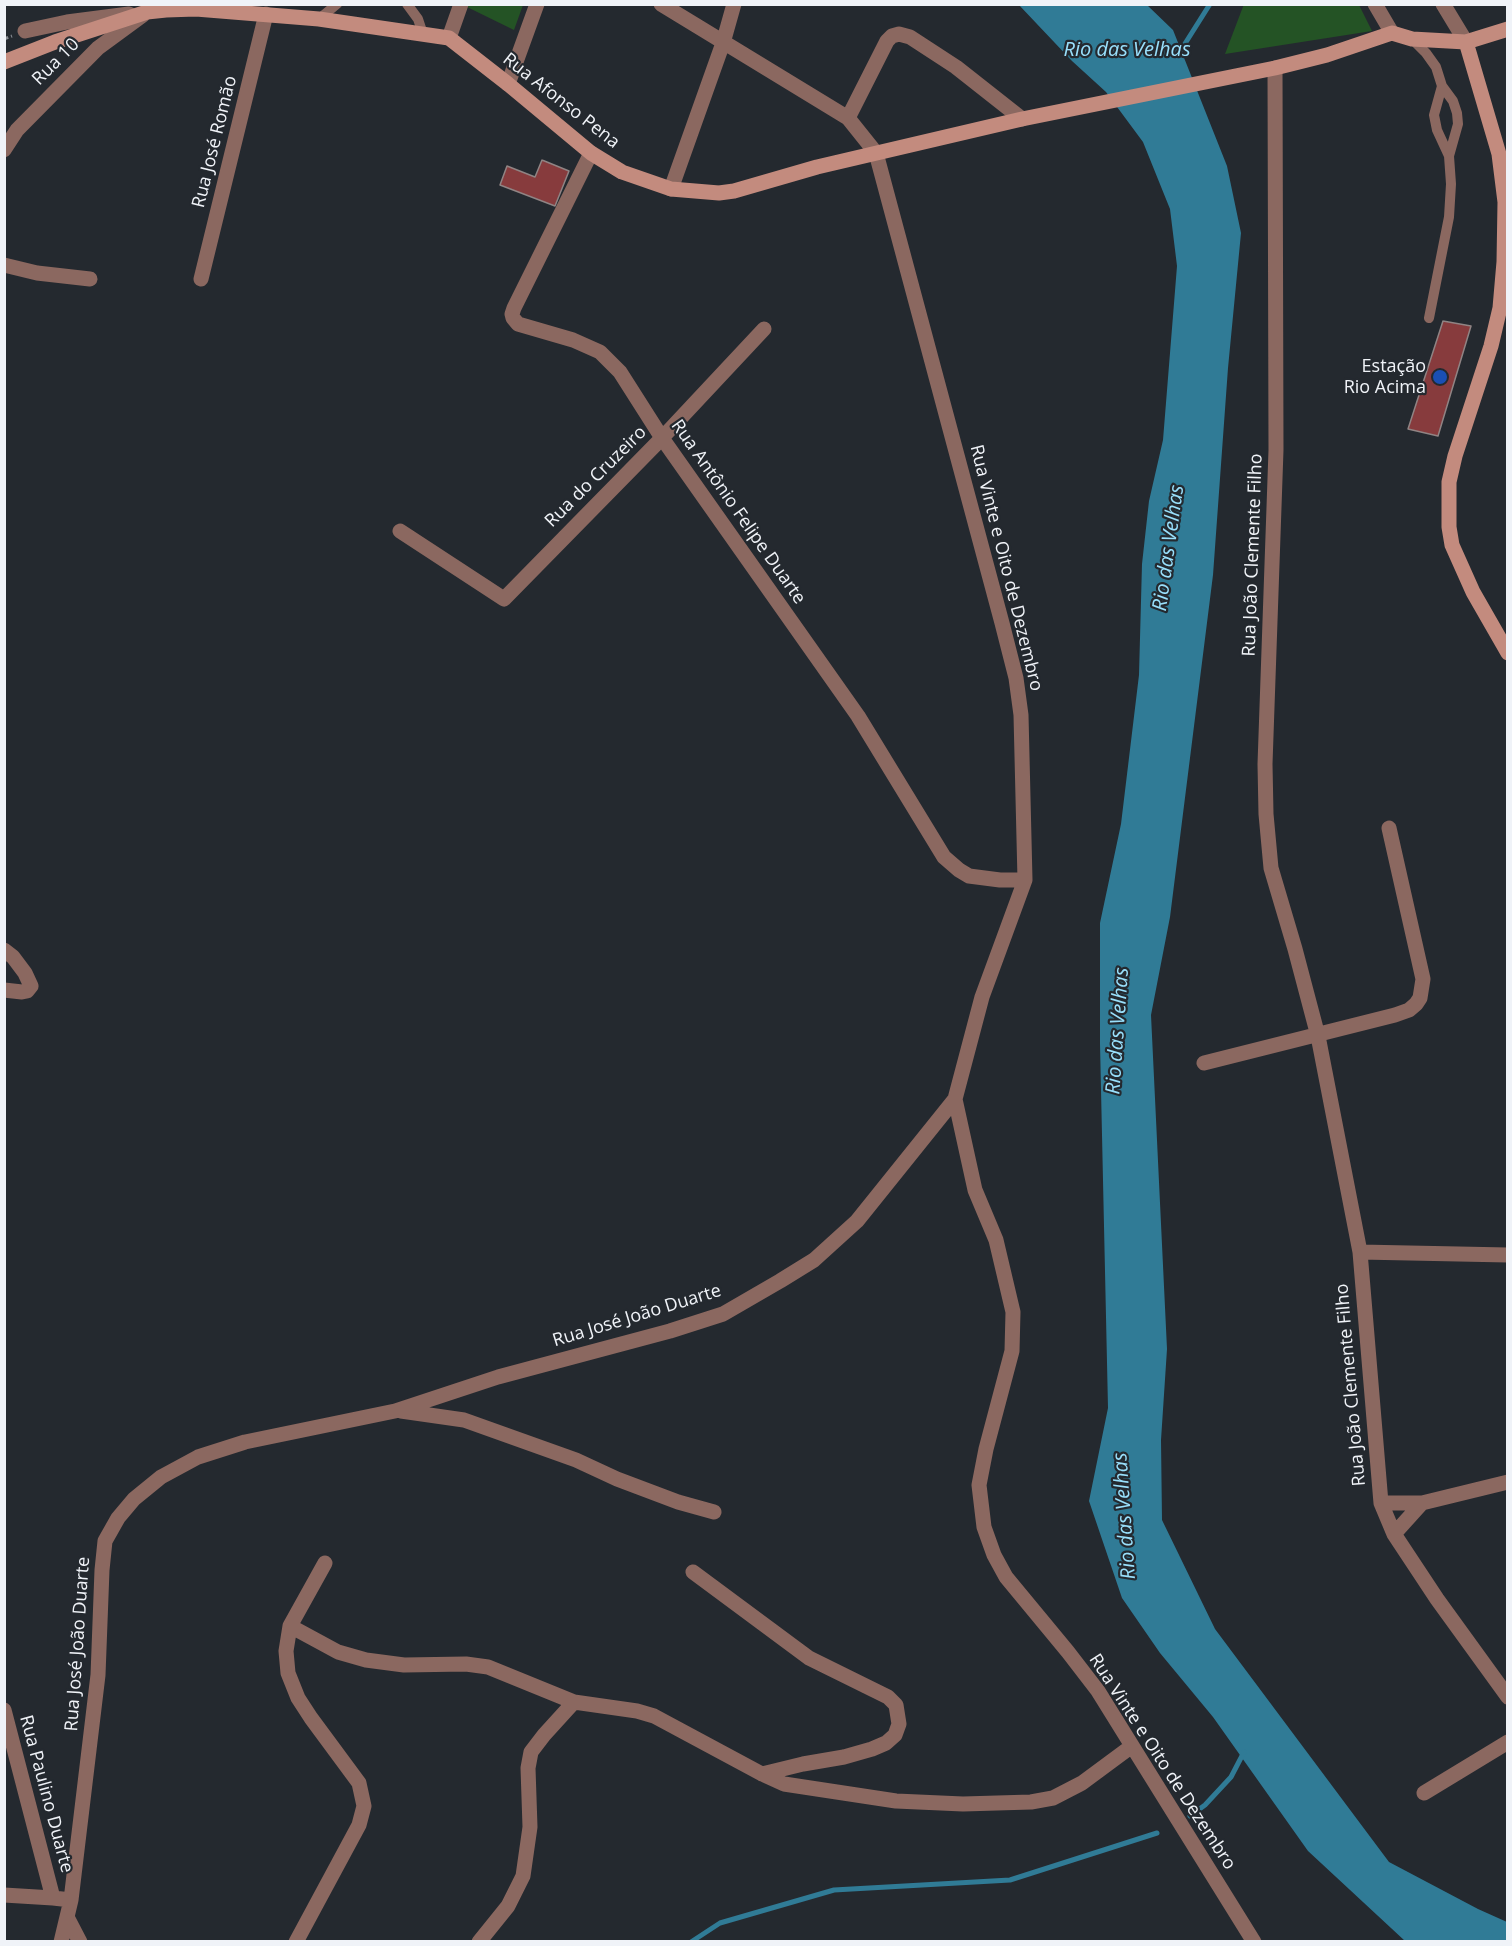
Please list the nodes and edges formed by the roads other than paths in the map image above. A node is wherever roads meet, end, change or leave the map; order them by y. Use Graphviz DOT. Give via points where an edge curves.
graph roads {
  1 [pos="338,4"];
  2 [pos="407,4"];
  3 [pos="461,4"];
  4 [pos="537,4"];
  5 [pos="661,4"];
  6 [pos="734,4"];
  7 [pos="1375,4"];
  8 [pos="1443,4"];
  9 [pos="147,12"];
  10 [pos="266,14"];
  11 [pos="319,20"];
  12 [pos="1508,29"];
  13 [pos="25,31"];
  14 [pos="1392,33"];
  15 [pos="423,34"];
  16 [pos="449,38"];
  17 [pos="1412,39"];
  18 [pos="1466,42"];
  19 [pos="723,43"];
  20 [pos="4,62"];
  21 [pos="1275,68"];
  22 [pos="508,84"];
  23 [pos="1442,86"];
  24 [pos="848,118"];
  25 [pos="1022,119"];
  26 [pos="4,150"];
  27 [pos="591,153"];
  28 [pos="876,153"];
  29 [pos="1449,156"];
  30 [pos="671,189"];
  31 [pos="4,265"];
  32 [pos="90,279"];
  33 [pos="201,279"];
  34 [pos="1429,318"];
  35 [pos="764,329"];
  36 [pos="662,438"];
  37 [pos="400,531"];
  38 [pos="1508,653"];
  39 [pos="1389,828"];
  40 [pos="1025,880"];
  41 [pos="4,950"];
  42 [pos="4,990"];
  43 [pos="1318,1036"];
  44 [pos="1204,1063"];
  45 [pos="955,1099"];
  46 [pos="1360,1252"];
  47 [pos="1508,1255"];
  48 [pos="395,1411"];
  49 [pos="1508,1482"];
  50 [pos="1381,1503"];
  51 [pos="1422,1503"];
  52 [pos="714,1512"];
  53 [pos="1394,1534"];
  54 [pos="325,1563"];
  55 [pos="693,1572"];
  56 [pos="290,1626"];
  57 [pos="1508,1697"];
  58 [pos="574,1702"];
  59 [pos="4,1710"];
  60 [pos="1508,1742"];
  61 [pos="1132,1746"];
  62 [pos="762,1774"];
  63 [pos="1425,1793"];
  64 [pos="4,1895"];
  65 [pos="53,1898"];
  66 [pos="71,1900"];
  67 [pos="67,1917"];
  68 [pos="61,1941"];
  69 [pos="80,1941"];
  70 [pos="296,1941"];
  71 [pos="479,1941"];
  72 [pos="1254,1941"];
  1 -- 11 [label="lane"];
  2 -- 15 [label="lane"];
  3 -- 16 [label="street"];
  4 -- 22 [label="street"];
  5 -- 19 [label="street"];
  6 -- 19 [label="street"];
  7 -- 14 [label="street"];
  8 -- 18 [label="street"];
  9 -- 10 [label="main road, Rua Afonso Pena" via="196,9"];
  9 -- 13 [label="street"];
  9 -- 20 [label="main road, Rua Afonso Pena"];
  9 -- 26 [label="street, Rua 10" via="98,48 17,130"];
  10 -- 11 [label="main road, Rua Afonso Pena"];
  10 -- 33 [label="street, Rua José Romão"];
  11 -- 15 [label="main road, Rua Afonso Pena"];
  12 -- 18 [label="main road"];
  14 -- 17 [label="main road"];
  14 -- 21 [label="main road, Rua Afonso Pena"];
  15 -- 16 [label="main road, Rua Afonso Pena"];
  16 -- 22 [label="main road, Rua Afonso Pena"];
  17 -- 18 [label="main road"];
  17 -- 23 [label="lane" via="1436,67"];
  18 -- 38 [label="main road" via="1499,154 1505,202 1504,262 1500,308 1491,346 1449,482 1449,527 1452,545 1473,592"];
  19 -- 24 [label="street"];
  19 -- 30 [label="street"];
  21 -- 25 [label="main road, Rua Afonso Pena"];
  21 -- 43 [label="street, Rua João Clemente Filho" via="1276,450 1266,814 1271,868"];
  22 -- 27 [label="main road, Rua Afonso Pena"];
  23 -- 29 [label="lane" via="1434,115"];
  23 -- 29 [label="lane" via="1453,101 1458,124"];
  24 -- 25 [label="street" via="887,41 899,34 956,67"];
  24 -- 28 [label="street"];
  25 -- 28 [label="main road, Rua Afonso Pena"];
  27 -- 30 [label="main road, Rua Afonso Pena" via="622,172"];
  27 -- 36 [label="street, Rua Antônio Felipe Duarte" via="512,316 518,324 573,340 605,356 620,372"];
  28 -- 30 [label="main road, Rua Afonso Pena" via="734,191"];
  28 -- 40 [label="street, Rua Vinte e Oito de Dezembro" via="1017,678 1022,716"];
  29 -- 34 [label="lane" via="1449,217"];
  31 -- 32 [label="street"];
  35 -- 36 [label="street, Rua do Cruzeiro"];
  36 -- 37 [label="street, Rua do Cruzeiro" via="504,599"];
  36 -- 40 [label="street, Rua Antônio Felipe Duarte" via="858,717 944,857 969,876"];
  39 -- 43 [label="street" via="1423,979 1420,998 1408,1010 1395,1015"];
  40 -- 45 [label="street, Rua Vinte e Oito de Dezembro" via="982,997"];
  41 -- 42 [label="street" via="31,986 22,992"];
  43 -- 44 [label="street"];
  43 -- 46 [label="street, Rua João Clemente Filho"];
  45 -- 48 [label="street, Rua José João Duarte" via="857,1221 814,1260 723,1314 498,1377"];
  45 -- 61 [label="street, Rua Vinte e Oito de Dezembro" via="975,1190 996,1240 1013,1312 1012,1351 979,1485 984,1527 1006,1577 1098,1691"];
  46 -- 47 [label="street"];
  46 -- 50 [label="street, Rua João Clemente Filho"];
  48 -- 52 [label="street, Rua José João Duarte" via="464,1420 678,1502"];
  48 -- 66 [label="street, Rua José João Duarte" via="245,1442 198,1457 161,1477 118,1518 105,1541 98,1675"];
  49 -- 51 [label="street"];
  50 -- 51 [label="street"];
  50 -- 53 [label="street, Rua João Clemente Filho"];
  51 -- 53 [label="street"];
  53 -- 57 [label="street, Rua João Clemente Filho"];
  54 -- 56 [label="street"];
  55 -- 62 [label="street" via="809,1658 888,1697 896,1705 899,1725 886,1743 844,1757"];
  56 -- 58 [label="street" via="338,1652 404,1665 488,1667"];
  56 -- 70 [label="street" via="286,1652 291,1682 310,1718 359,1783 364,1806 359,1825"];
  58 -- 62 [label="street" via="654,1716"];
  58 -- 71 [label="street" via="531,1752 530,1827 523,1876 508,1906"];
  59 -- 65 [label="street, Rua Paulino Duarte"];
  60 -- 63 [label="street"];
  61 -- 62 [label="street" via="1082,1783 1031,1802 896,1801 784,1784"];
  61 -- 72 [label="street, Rua Vinte e Oito de Dezembro"];
  64 -- 65 [label="street"];
  65 -- 66 [label="street, Rua Paulino Duarte"];
  66 -- 67 [label="street"];
  67 -- 68 [label="street"];
  67 -- 69 [label="street"];
}
